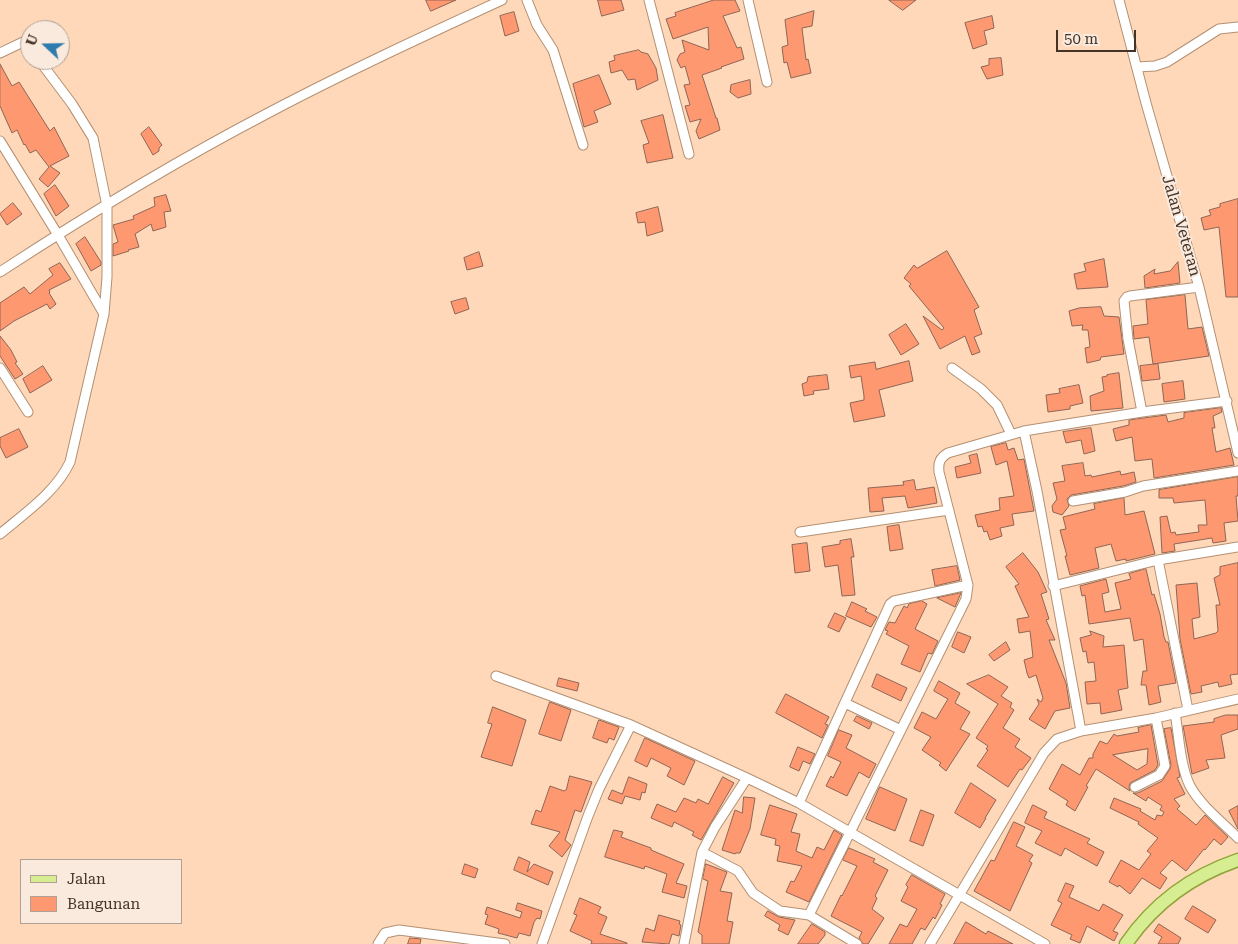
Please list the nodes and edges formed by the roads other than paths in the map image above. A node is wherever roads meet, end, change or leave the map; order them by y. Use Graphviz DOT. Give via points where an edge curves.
graph roads {
  1 [pos="502,0"];
  2 [pos="527,0"];
  3 [pos="650,0"];
  4 [pos="748,0"];
  5 [pos="1119,0"];
  6 [pos="1238,27"];
  7 [pos="20,44"];
  8 [pos="0,54"];
  9 [pos="46,70"];
  10 [pos="1138,70"];
  11 [pos="767,82"];
  12 [pos="0,141"];
  13 [pos="583,145"];
  14 [pos="689,154"];
  15 [pos="108,206"];
  16 [pos="58,235"];
  17 [pos="0,272"];
  18 [pos="1199,287"];
  19 [pos="104,314"];
  20 [pos="0,368"];
  21 [pos="952,368"];
  22 [pos="1227,401"];
  23 [pos="28,412"];
  24 [pos="1142,412"];
  25 [pos="1024,431"];
  26 [pos="1011,434"];
  27 [pos="1238,453"];
  28 [pos="1238,471"];
  29 [pos="1074,501"];
  30 [pos="949,510"];
  31 [pos="800,532"];
  32 [pos="0,534"];
  33 [pos="1238,547"];
  34 [pos="1158,560"];
  35 [pos="968,585"];
  36 [pos="1053,586"];
  37 [pos="496,676"];
  38 [pos="1238,699"];
  39 [pos="845,703"];
  40 [pos="1188,710"];
  41 [pos="1175,713"];
  42 [pos="1156,718"];
  43 [pos="632,725"];
  44 [pos="901,730"];
  45 [pos="1081,732"];
  46 [pos="747,778"];
  47 [pos="1135,787"];
  48 [pos="799,803"];
  49 [pos="851,833"];
  50 [pos="1238,838"];
  51 [pos="702,852"];
  52 [pos="1238,860"];
  53 [pos="960,896"];
  54 [pos="809,915"];
  55 [pos="378,944"];
  56 [pos="505,944"];
  57 [pos="542,944"];
  58 [pos="684,944"];
  59 [pos="857,944"];
  60 [pos="930,944"];
  61 [pos="1045,944"];
  62 [pos="1126,944"];
  1 -- 15 [label="street" via="269,112"];
  2 -- 13 [label="street" via="553,50"];
  3 -- 14 [label="street"];
  4 -- 11 [label="street"];
  5 -- 10 [label="street, Jalan Veteran"];
  6 -- 10 [label="street" via="1219,29 1167,62"];
  7 -- 8 [label="street"];
  9 -- 15 [label="street" via="93,138"];
  10 -- 18 [label="street, Jalan Veteran"];
  12 -- 16 [label="street"];
  15 -- 16 [label="street"];
  15 -- 19 [label="street"];
  16 -- 17 [label="street"];
  16 -- 19 [label="street"];
  18 -- 22 [label="street, Jalan Veteran"];
  18 -- 24 [label="street" via="1130,296 1124,301"];
  19 -- 32 [label="street" via="68,467 43,497"];
  20 -- 23 [label="street"];
  21 -- 26 [label="street" via="997,405"];
  22 -- 24 [label="street"];
  22 -- 27 [label="street, Jalan Veteran"];
  24 -- 25 [label="street"];
  25 -- 26 [label="street"];
  25 -- 36 [label="street"];
  26 -- 30 [label="street" via="942,456 939,472"];
  28 -- 29 [label="street"];
  30 -- 31 [label="street"];
  30 -- 35 [label="street"];
  33 -- 34 [label="street"];
  34 -- 36 [label="street"];
  34 -- 40 [label="street"];
  35 -- 39 [label="street" via="890,604"];
  35 -- 44 [label="street" via="962,608"];
  36 -- 45 [label="street"];
  37 -- 43 [label="street"];
  38 -- 40 [label="street"];
  39 -- 44 [label="street"];
  39 -- 48 [label="street"];
  40 -- 41 [label="street"];
  41 -- 42 [label="street"];
  41 -- 50 [label="street" via="1184,768 1190,784 1197,796"];
  42 -- 45 [label="street"];
  42 -- 47 [label="street" via="1164,766 1159,775"];
  43 -- 46 [label="street"];
  43 -- 57 [label="street" via="588,816"];
  44 -- 49 [label="street"];
  45 -- 53 [label="street" via="1057,739 1044,753"];
  46 -- 48 [label="street"];
  46 -- 51 [label="street"];
  48 -- 49 [label="street"];
  49 -- 53 [label="street"];
  49 -- 54 [label="street"];
  51 -- 54 [label="street" via="738,871 753,894 780,911"];
  51 -- 58 [label="street"];
  52 -- 62 [label="main road" via="1192,880 1165,899 1143,920"];
  53 -- 60 [label="street"];
  53 -- 61 [label="street"];
  54 -- 59 [label="street"];
  55 -- 56 [label="street" via="385,933 399,930"];
}
